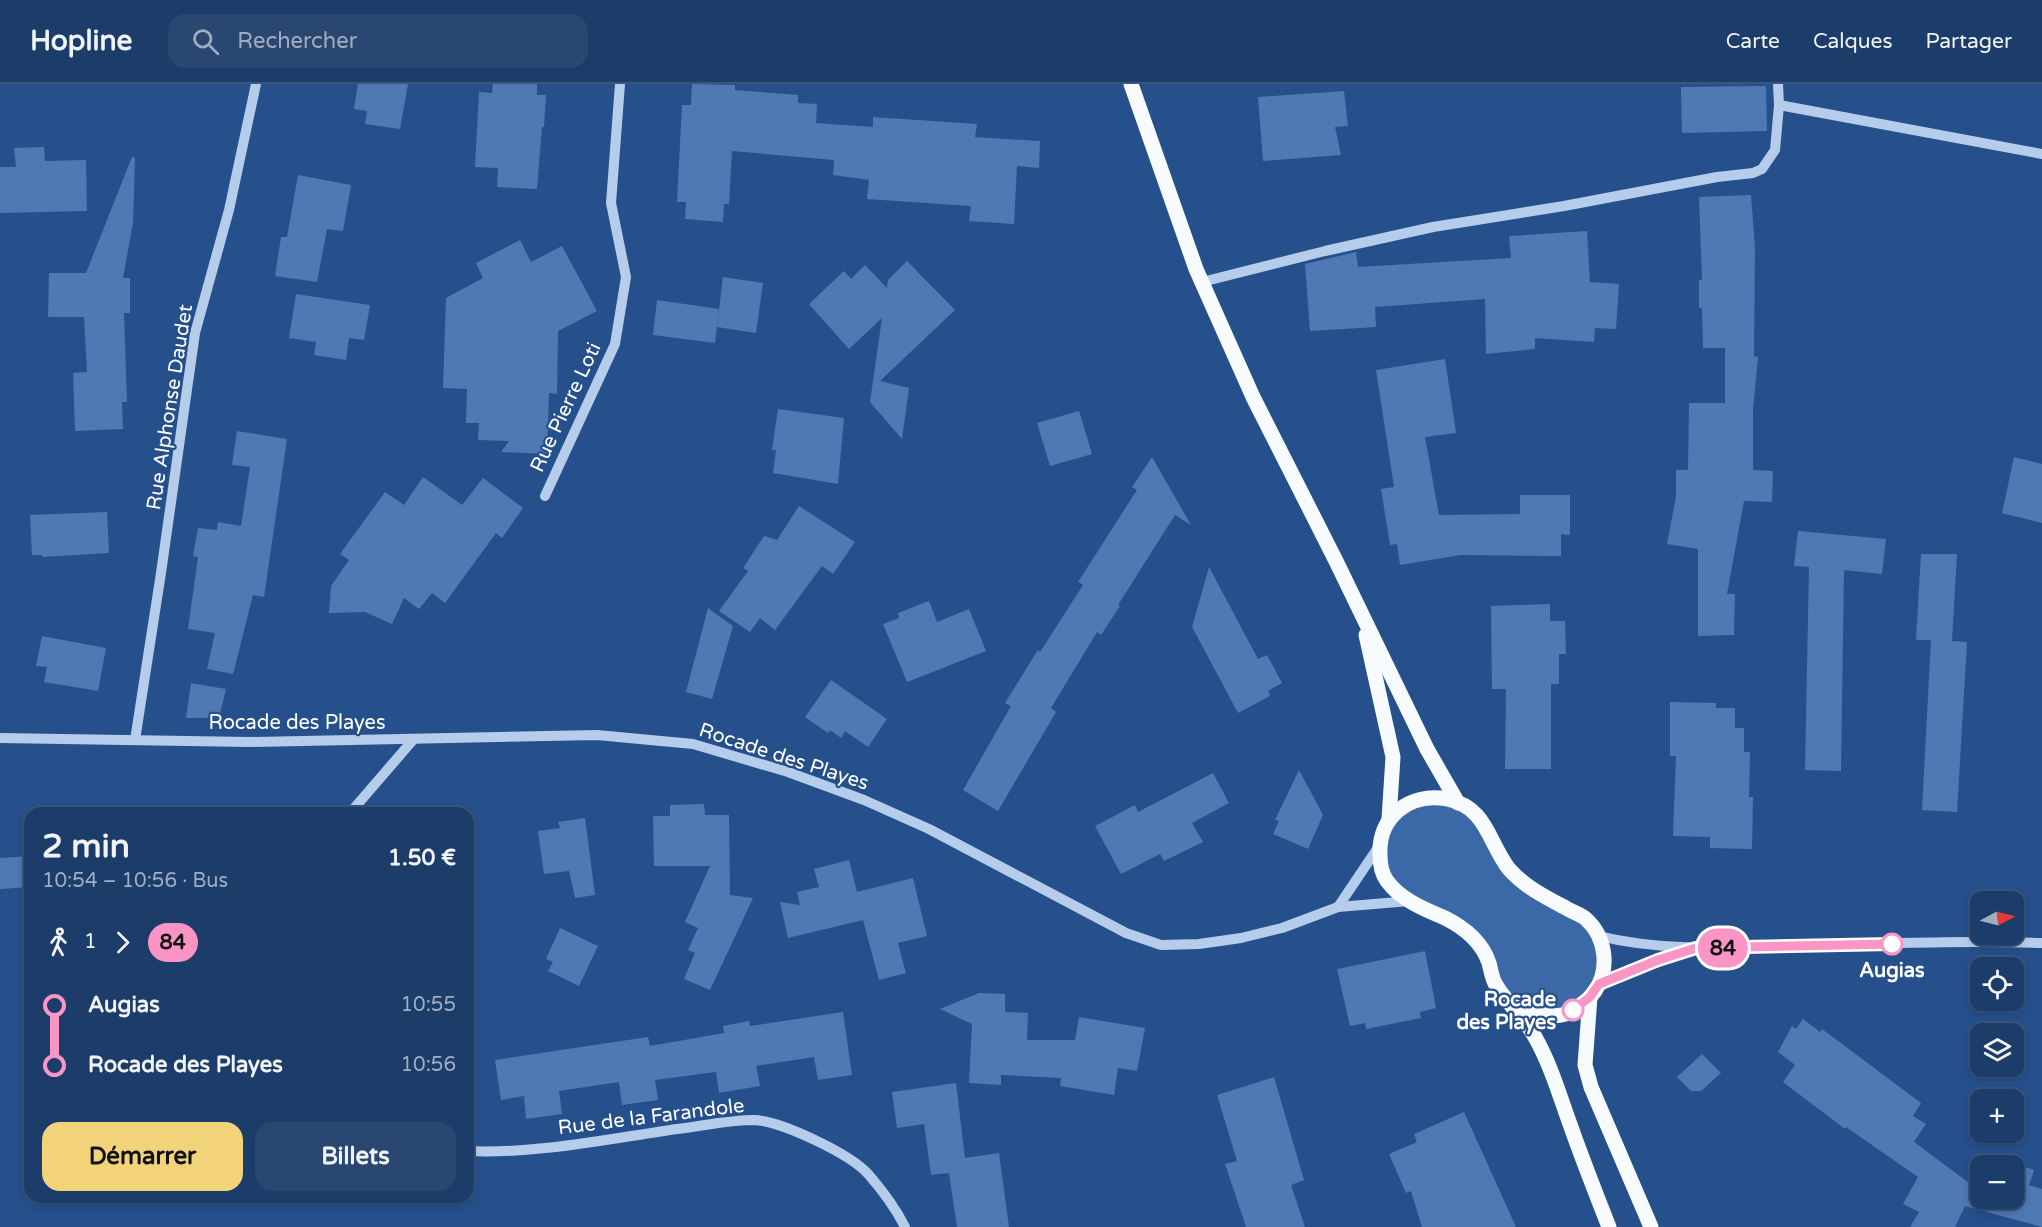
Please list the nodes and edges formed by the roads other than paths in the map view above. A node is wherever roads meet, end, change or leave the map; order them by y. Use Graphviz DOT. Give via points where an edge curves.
graph roads {
  1 [pos="256,84"];
  2 [pos="620,84"];
  3 [pos="1131,84"];
  4 [pos="1778,84"];
  5 [pos="1779,105"];
  6 [pos="2042,154"];
  7 [pos="1202,282"];
  8 [pos="545,496"];
  9 [pos="1359,606"];
  10 [pos="0,738"];
  11 [pos="135,740"];
  12 [pos="413,740"];
  13 [pos="1458,802"];
  14 [pos="355,807"];
  15 [pos="1389,819"];
  16 [pos="1379,846"];
  17 [pos="1410,901"];
  18 [pos="1338,907"];
  19 [pos="1599,936"];
  20 [pos="2042,943"];
  21 [pos="1696,948"];
  22 [pos="1599,984"];
  23 [pos="1590,997"];
  24 [pos="1510,1003"];
  25 [pos="474,1151"];
  26 [pos="906,1227"];
  27 [pos="1609,1227"];
  28 [pos="1651,1227"];
  1 -- 11 [label="street, Rue Alphonse Daudet" via="229,210 195,333"];
  2 -- 8 [label="street, Rue Pierre Loti" via="611,203 626,277 615,344"];
  3 -- 7 [label="main road"];
  4 -- 5 [label="street"];
  5 -- 6 [label="street"];
  5 -- 7 [label="street" via="1775,150 1762,169 1753,173 1432,227"];
  7 -- 9 [label="main road" via="1253,397"];
  9 -- 13 [label="main road" via="1427,748"];
  9 -- 15 [label="main road" via="1393,757"];
  10 -- 11 [label="street, Rocade des Playes"];
  11 -- 12 [label="street, Rocade des Playes"];
  12 -- 14 [label="street"];
  12 -- 18 [label="street, Rocade des Playes" via="597,735 693,744 864,800 929,829 1126,933 1161,945 1241,938"];
  13 -- 15 [label="main road" via="1419,799 1402,806"];
  13 -- 19 [label="main road" via="1488,830 1509,868 1523,883 1540,896 1586,918"];
  15 -- 16 [label="main road"];
  16 -- 17 [label="main road" via="1380,868 1386,879"];
  16 -- 18 [label="street"];
  17 -- 18 [label="street, Rocade des Playes"];
  17 -- 24 [label="main road" via="1465,930 1481,945 1495,984"];
  19 -- 21 [label="street" via="1622,942"];
  19 -- 22 [label="main road" via="1604,969"];
  20 -- 21 [label="street"];
  21 -- 22 [label="street"];
  22 -- 23 [label="main road"];
  23 -- 24 [label="main road" via="1555,1017 1533,1014"];
  23 -- 28 [label="main road" via="1585,1065"];
  24 -- 27 [label="main road" via="1547,1058"];
  25 -- 26 [label="street, Rue de la Farandole" via="536,1148 756,1120 830,1147 867,1173"];
}
